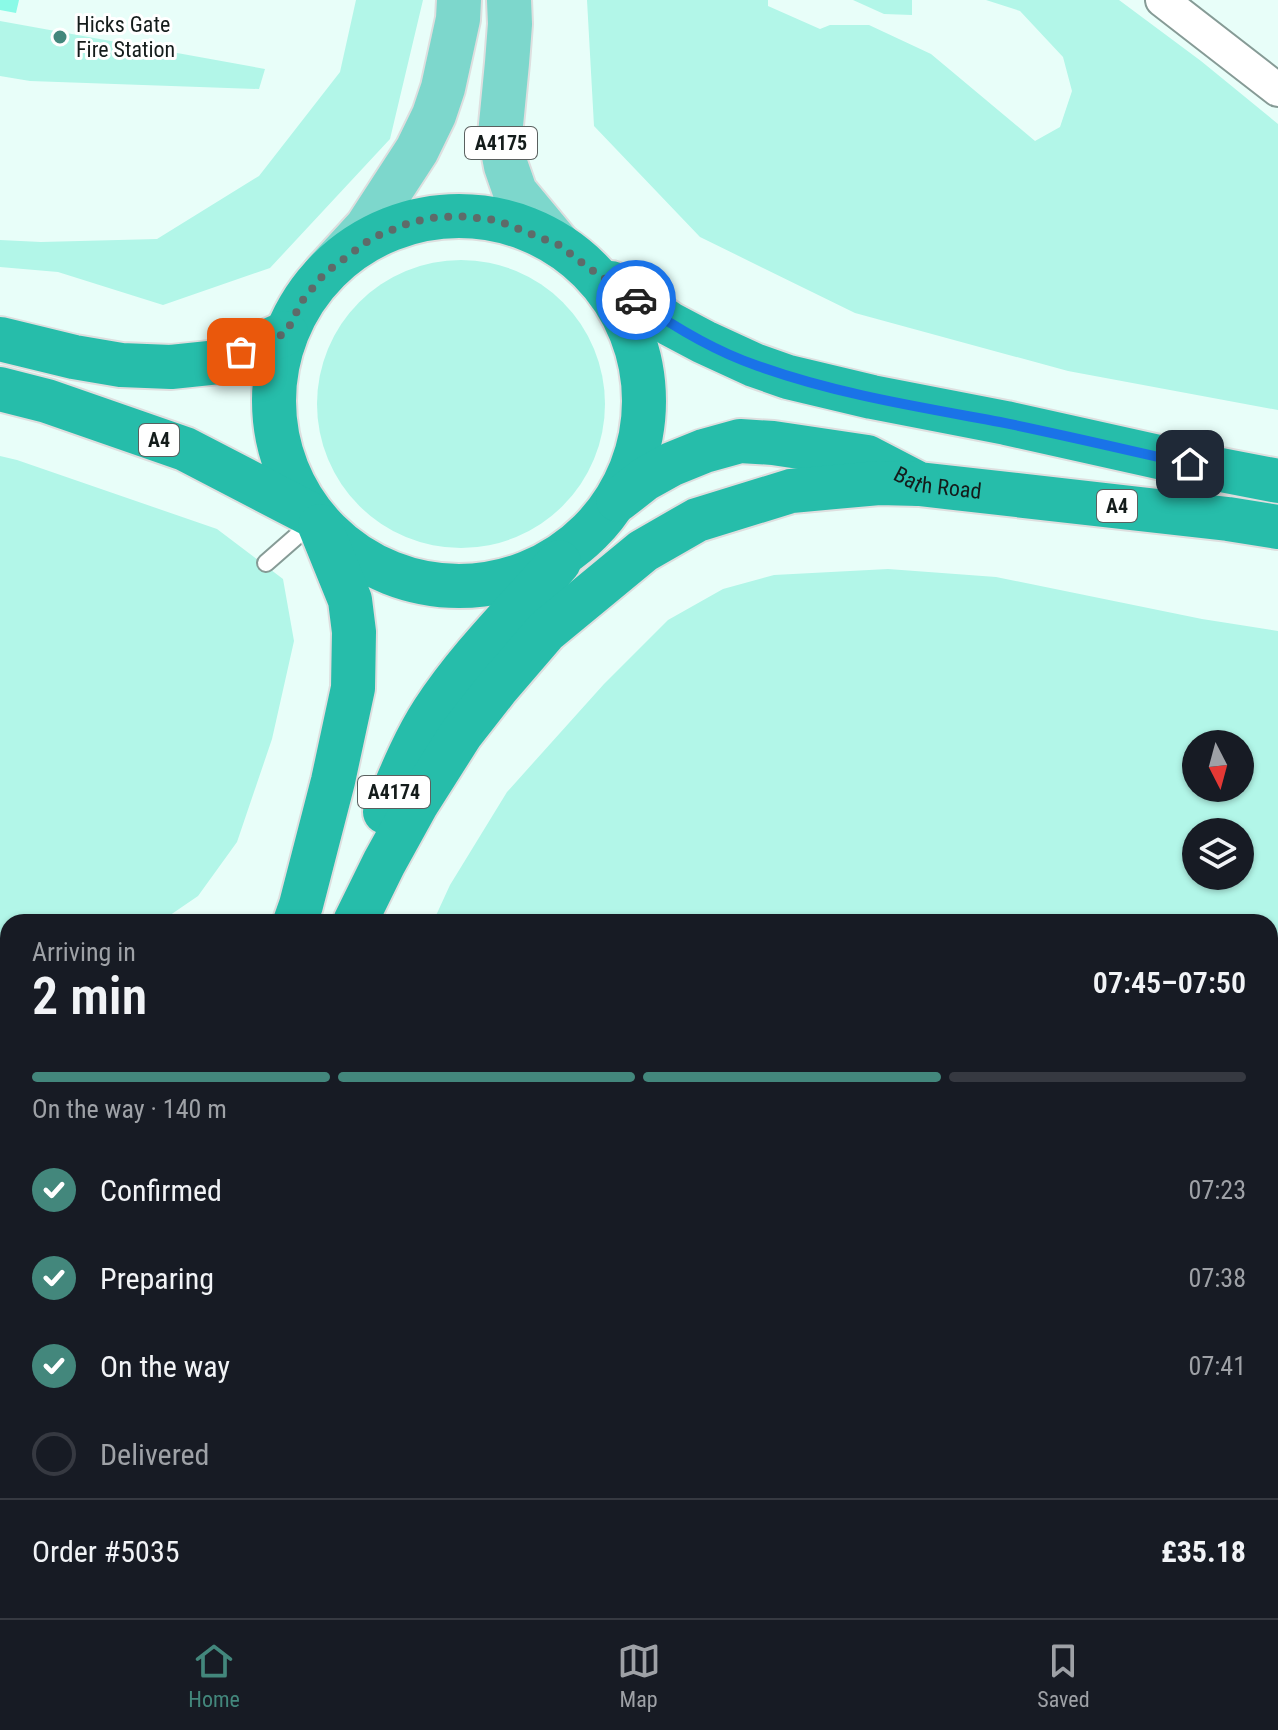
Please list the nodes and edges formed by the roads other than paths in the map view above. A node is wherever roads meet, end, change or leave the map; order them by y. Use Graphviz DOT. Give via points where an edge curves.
graph roads {
  1 [pos="459,0"];
  2 [pos="509,0"];
  3 [pos="1162,0"];
  4 [pos="1278,90"];
  5 [pos="574,257"];
  6 [pos="325,273"];
  7 [pos="286,333"];
  8 [pos="0,339"];
  9 [pos="0,389"];
  10 [pos="1278,481"];
  11 [pos="919,484"];
  12 [pos="618,500"];
  13 [pos="315,520"];
  14 [pos="1278,527"];
  15 [pos="568,552"];
  16 [pos="266,563"];
  17 [pos="298,914"];
  18 [pos="344,914"];
  19 [pos="359,914"];
  1 -- 6 [label="main road, A4175" via="434,115 367,227"];
  2 -- 5 [label="main road, A4175" via="500,135 506,166 515,192"];
  3 -- 4 [label="street"];
  5 -- 6 [label="highway" via="496,220 459,216 409,223 372,238"];
  5 -- 10 [label="highway" via="670,324 788,377"];
  5 -- 12 [label="highway" via="612,296 639,352 642,437"];
  6 -- 7 [label="highway" via="302,301"];
  7 -- 8 [label="highway" via="219,362 171,367 121,365"];
  7 -- 13 [label="highway" via="278,358 273,419 280,456"];
  9 -- 13 [label="highway, A4" via="185,449"];
  11 -- 12 [label="highway, Bath Road / A4" via="867,457 740,441 672,464"];
  11 -- 14 [label="highway, Bath Road / A4"];
  11 -- 19 [label="highway" via="791,491 697,520 643,551 546,631 470,722 416,805"];
  12 -- 15 [label="highway"];
  13 -- 15 [label="highway" via="352,551 383,567 423,582 454,586 491,583"];
  13 -- 16 [label="lane"];
  13 -- 17 [label="highway, A4174" via="350,600 353,688"];
  15 -- 18 [label="highway, A4174" via="432,713"];
}
